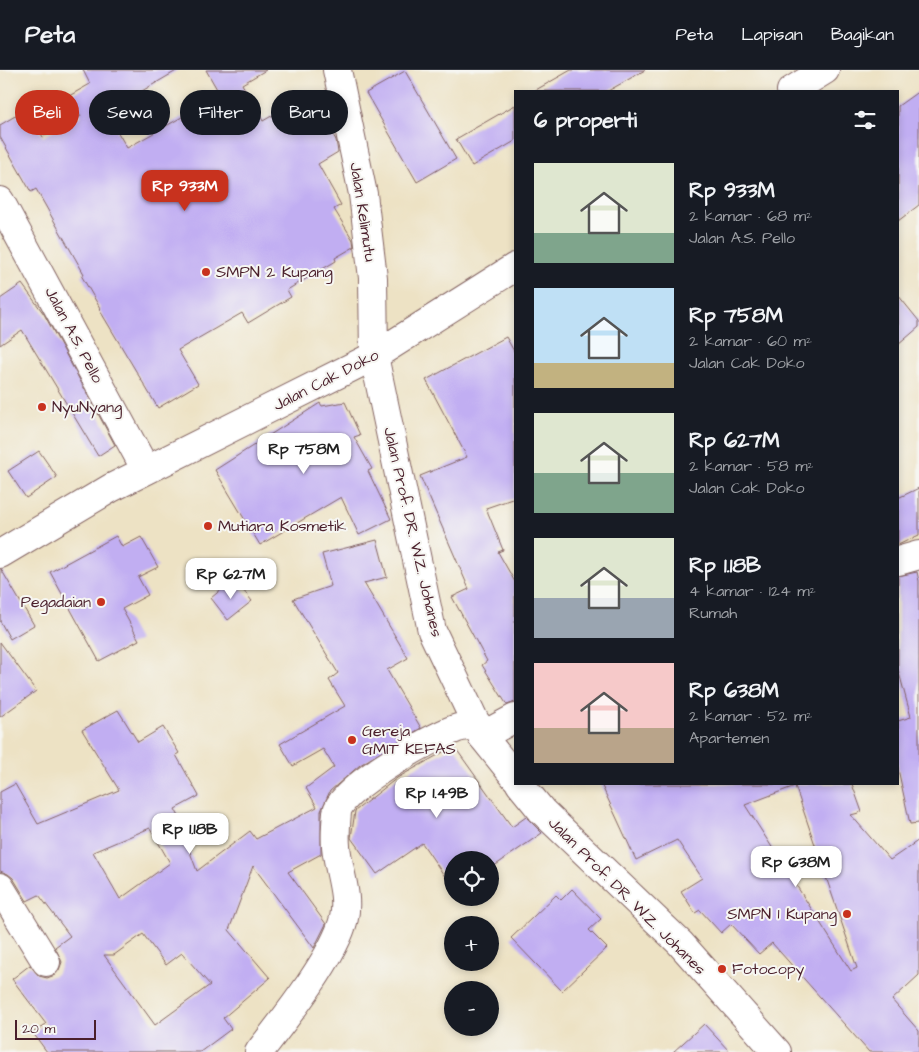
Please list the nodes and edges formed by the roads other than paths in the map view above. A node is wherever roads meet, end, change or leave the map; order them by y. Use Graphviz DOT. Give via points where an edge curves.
graph roads {
  1 [pos="337,70"];
  2 [pos="825,70"];
  3 [pos="794,90"];
  4 [pos="0,200"];
  5 [pos="514,268"];
  6 [pos="374,356"];
  7 [pos="146,470"];
  8 [pos="0,554"];
  9 [pos="919,554"];
  10 [pos="899,561"];
  11 [pos="514,718"];
  12 [pos="480,731"];
  13 [pos="514,777"];
  14 [pos="521,785"];
  15 [pos="0,887"];
  16 [pos="46,962"];
  17 [pos="259,1052"];
  18 [pos="777,1052"];
  1 -- 6 [label="street, Jalan Kelimutu" via="363,194 373,278"];
  2 -- 3 [label="street"];
  4 -- 7 [label="street, Jalan A.S. Pello"];
  5 -- 6 [label="street, Jalan Cak Doko"];
  6 -- 7 [label="street, Jalan Cak Doko"];
  6 -- 12 [label="street, Jalan Prof. DR. W.Z. Johanes" via="432,631"];
  7 -- 8 [label="street, Jalan Cak Doko"];
  9 -- 10 [label="street"];
  11 -- 12 [label="street"];
  12 -- 13 [label="street, Jalan Prof. DR. W.Z. Johanes"];
  12 -- 17 [label="street" via="456,728 404,755 345,796 337,810 336,846 345,896 344,918 305,990"];
  14 -- 18 [label="street, Jalan Prof. DR. W.Z. Johanes" via="542,811 680,944"];
  15 -- 16 [label="street"];
}
